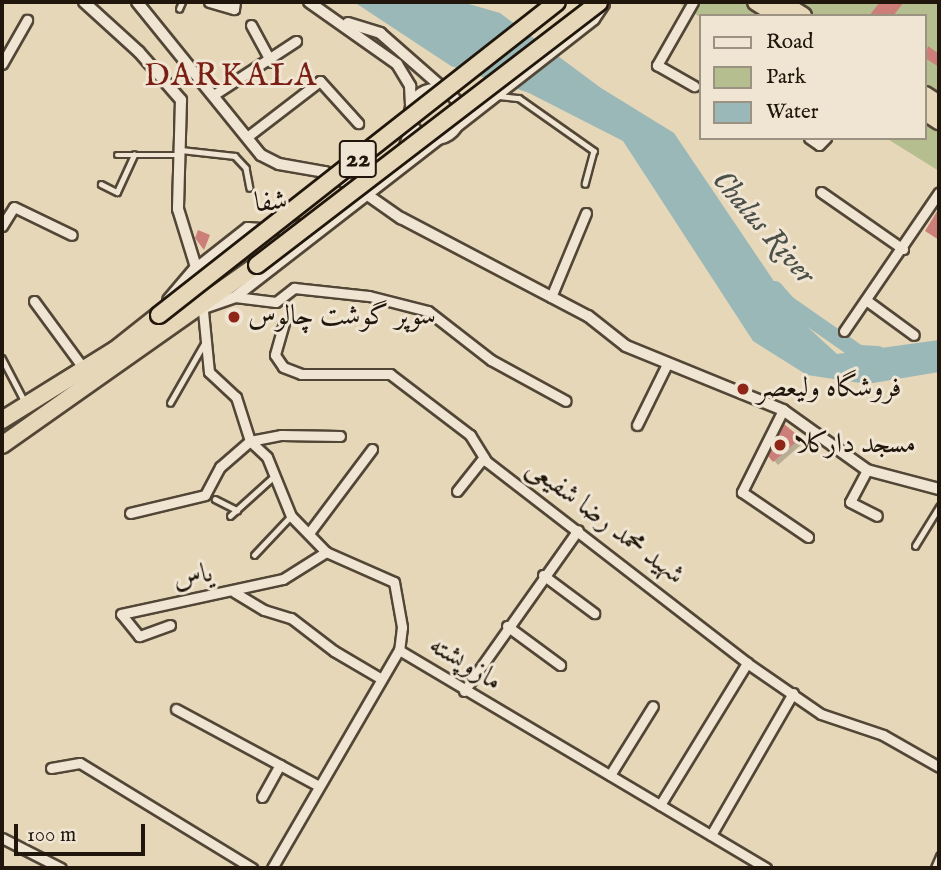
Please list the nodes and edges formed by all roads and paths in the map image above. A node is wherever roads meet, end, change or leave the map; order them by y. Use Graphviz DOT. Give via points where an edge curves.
graph roads {
  1 [pos="84,2"];
  2 [pos="137,2"];
  3 [pos="182,2"];
  4 [pos="209,2"];
  5 [pos="235,2"];
  6 [pos="309,2"];
  7 [pos="557,2"];
  8 [pos="599,2"];
  9 [pos="606,2"];
  10 [pos="693,2"];
  11 [pos="756,2"];
  12 [pos="781,2"];
  13 [pos="178,9"];
  14 [pos="775,14"];
  15 [pos="800,14"];
  16 [pos="336,19"];
  17 [pos="27,20"];
  18 [pos="251,25"];
  19 [pos="296,41"];
  20 [pos="271,62"];
  21 [pos="2,64"];
  22 [pos="694,86"];
  23 [pos="446,91"];
  24 [pos="215,94"];
  25 [pos="498,96"];
  26 [pos="411,105"];
  27 [pos="358,123"];
  28 [pos="412,125"];
  29 [pos="456,127"];
  30 [pos="247,137"];
  31 [pos="439,139"];
  32 [pos="406,148"];
  33 [pos="180,152"];
  34 [pos="117,155"];
  35 [pos="134,155"];
  36 [pos="414,161"];
  37 [pos="101,184"];
  38 [pos="585,184"];
  39 [pos="354,187"];
  40 [pos="250,188"];
  41 [pos="821,192"];
  42 [pos="939,192"];
  43 [pos="369,196"];
  44 [pos="586,213"];
  45 [pos="2,226"];
  46 [pos="72,235"];
  47 [pos="903,248"];
  48 [pos="197,267"];
  49 [pos="235,297"];
  50 [pos="551,297"];
  51 [pos="866,300"];
  52 [pos="34,301"];
  53 [pos="200,310"];
  54 [pos="284,323"];
  55 [pos="175,324"];
  56 [pos="844,331"];
  57 [pos="915,335"];
  58 [pos="208,339"];
  59 [pos="115,350"];
  60 [pos="2,358"];
  61 [pos="667,364"];
  62 [pos="85,369"];
  63 [pos="565,401"];
  64 [pos="170,403"];
  65 [pos="27,406"];
  66 [pos="783,410"];
  67 [pos="2,420"];
  68 [pos="37,421"];
  69 [pos="637,425"];
  70 [pos="340,436"];
  71 [pos="250,441"];
  72 [pos="2,445"];
  73 [pos="372,449"];
  74 [pos="484,457"];
  75 [pos="867,470"];
  76 [pos="272,478"];
  77 [pos="939,489"];
  78 [pos="457,491"];
  79 [pos="215,499"];
  80 [pos="939,507"];
  81 [pos="237,510"];
  82 [pos="130,513"];
  83 [pos="230,516"];
  84 [pos="291,516"];
  85 [pos="877,516"];
  86 [pos="578,530"];
  87 [pos="309,533"];
  88 [pos="808,537"];
  89 [pos="915,546"];
  90 [pos="326,552"];
  91 [pos="254,555"];
  92 [pos="544,575"];
  93 [pos="234,592"];
  94 [pos="594,613"];
  95 [pos="170,625"];
  96 [pos="507,626"];
  97 [pos="399,650"];
  98 [pos="747,663"];
  99 [pos="560,665"];
  100 [pos="380,678"];
  101 [pos="464,691"];
  102 [pos="793,693"];
  103 [pos="653,706"];
  104 [pos="176,709"];
  105 [pos="280,765"];
  106 [pos="939,767"];
  107 [pos="51,768"];
  108 [pos="610,775"];
  109 [pos="318,786"];
  110 [pos="261,797"];
  111 [pos="660,805"];
  112 [pos="711,835"];
  113 [pos="2,838"];
  114 [pos="939,856"];
  115 [pos="61,868"];
  116 [pos="252,868"];
  117 [pos="272,868"];
  118 [pos="766,868"];
  119 [pos="933,868"];
  1 -- 33 [label="street" via="139,51 181,100"];
  2 -- 24 [label="street"];
  3 -- 13 [label="lane"];
  4 -- 5 [label="street" via="234,9"];
  6 -- 16 [label="street"];
  7 -- 59 [label="highway, 22, bridge"];
  8 -- 53 [label="highway, 22, bridge"];
  9 -- 25 [label="street" via="594,19"];
  10 -- 22 [label="street" via="657,65"];
  11 -- 14 [label="highway"];
  12 -- 15 [label="highway"];
  16 -- 23 [label="street" via="380,33"];
  16 -- 26 [label="street" via="397,64 410,86"];
  17 -- 21 [label="street"];
  18 -- 20 [label="street"];
  19 -- 20 [label="street"];
  20 -- 24 [label="street"];
  23 -- 26 [label="street" via="425,90"];
  23 -- 29 [label="street" via="459,107"];
  24 -- 30 [label="street"];
  25 -- 29 [label="street"];
  25 -- 38 [label="lane" via="519,98 594,151"];
  26 -- 28 [label="street"];
  27 -- 30 [label="street" via="320,81"];
  28 -- 31 [label="street" via="419,134"];
  28 -- 32 [label="street"];
  29 -- 31 [label="street"];
  30 -- 39 [label="street" via="261,155 279,164 325,172"];
  31 -- 36 [label="street"];
  32 -- 36 [label="street" via="416,151"];
  32 -- 39 [label="street"];
  33 -- 35 [label="lane"];
  33 -- 40 [label="lane" via="235,156 246,168"];
  33 -- 48 [label="street" via="178,209"];
  34 -- 35 [label="lane"];
  35 -- 37 [label="lane" via="117,191"];
  36 -- 43 [label="street"];
  39 -- 48 [label="street, شفا" via="293,229 247,228"];
  41 -- 47 [label="street"];
  42 -- 47 [label="street"];
  43 -- 49 [label="street"];
  43 -- 50 [label="street" via="401,218"];
  44 -- 50 [label="street"];
  45 -- 46 [label="street" via="15,207"];
  47 -- 51 [label="street"];
  48 -- 59 [label="street"];
  49 -- 53 [label="street"];
  49 -- 63 [label="street" via="276,302 294,288 369,296 428,311 491,360"];
  50 -- 61 [label="street" via="588,316 626,346"];
  51 -- 56 [label="street"];
  51 -- 57 [label="street"];
  52 -- 62 [label="street"];
  53 -- 55 [label="highway, 22"];
  53 -- 58 [label="street, مازوپشته"];
  54 -- 74 [label="street, شهید محمد رضا شفیعی" via="275,355 283,367 300,374 390,374 470,435"];
  55 -- 59 [label="highway, 22" via="152,330"];
  55 -- 68 [label="highway, 22"];
  58 -- 64 [label="lane" via="199,346"];
  58 -- 71 [label="street, مازوپشته" via="209,372 236,397"];
  59 -- 62 [label="highway, 22"];
  60 -- 65 [label="lane"];
  61 -- 66 [label="street"];
  61 -- 69 [label="street"];
  62 -- 65 [label="highway, 22"];
  65 -- 67 [label="highway, 22"];
  65 -- 68 [label="highway"];
  66 -- 75 [label="street"];
  66 -- 88 [label="street" via="742,492"];
  68 -- 72 [label="highway, 22"];
  70 -- 71 [label="street" via="281,435"];
  71 -- 76 [label="street, مازوپشته" via="267,457"];
  71 -- 82 [label="street" via="220,467 205,495"];
  73 -- 87 [label="street"];
  74 -- 78 [label="street"];
  74 -- 86 [label="street, شهید محمد رضا شفیعی"];
  75 -- 77 [label="street"];
  75 -- 85 [label="street" via="850,502"];
  76 -- 81 [label="lane"];
  76 -- 84 [label="street, مازوپشته"];
  79 -- 81 [label="lane"];
  80 -- 89 [label="lane"];
  81 -- 83 [label="lane"];
  84 -- 87 [label="street, مازوپشته"];
  84 -- 91 [label="lane"];
  86 -- 92 [label="street"];
  86 -- 98 [label="street, شهید محمد رضا شفیعی"];
  87 -- 90 [label="street, مازوپشته"];
  90 -- 93 [label="street, یاس" via="283,579"];
  90 -- 97 [label="street, مازوپشته" via="394,582 402,626"];
  92 -- 94 [label="street"];
  92 -- 96 [label="street"];
  93 -- 95 [label="street, یاس" via="121,614 139,636"];
  93 -- 100 [label="street" via="264,610 291,618 334,652"];
  96 -- 99 [label="street"];
  96 -- 101 [label="street"];
  97 -- 100 [label="street"];
  97 -- 101 [label="street, مازوپشته"];
  98 -- 102 [label="street, شهید محمد رضا شفیعی"];
  98 -- 111 [label="street"];
  100 -- 109 [label="street"];
  101 -- 108 [label="street, مازوپشته"];
  102 -- 106 [label="street, شهید محمد رضا شفیعی" via="821,714 883,735"];
  102 -- 112 [label="street"];
  103 -- 108 [label="street"];
  104 -- 105 [label="street"];
  105 -- 109 [label="street"];
  105 -- 110 [label="street"];
  107 -- 116 [label="street" via="80,763"];
  108 -- 111 [label="street, مازوپشته"];
  109 -- 117 [label="street"];
  111 -- 112 [label="street, مازوپشته"];
  112 -- 118 [label="street, مازوپشته"];
  113 -- 115 [label="street"];
  114 -- 119 [label="lane"];
}
